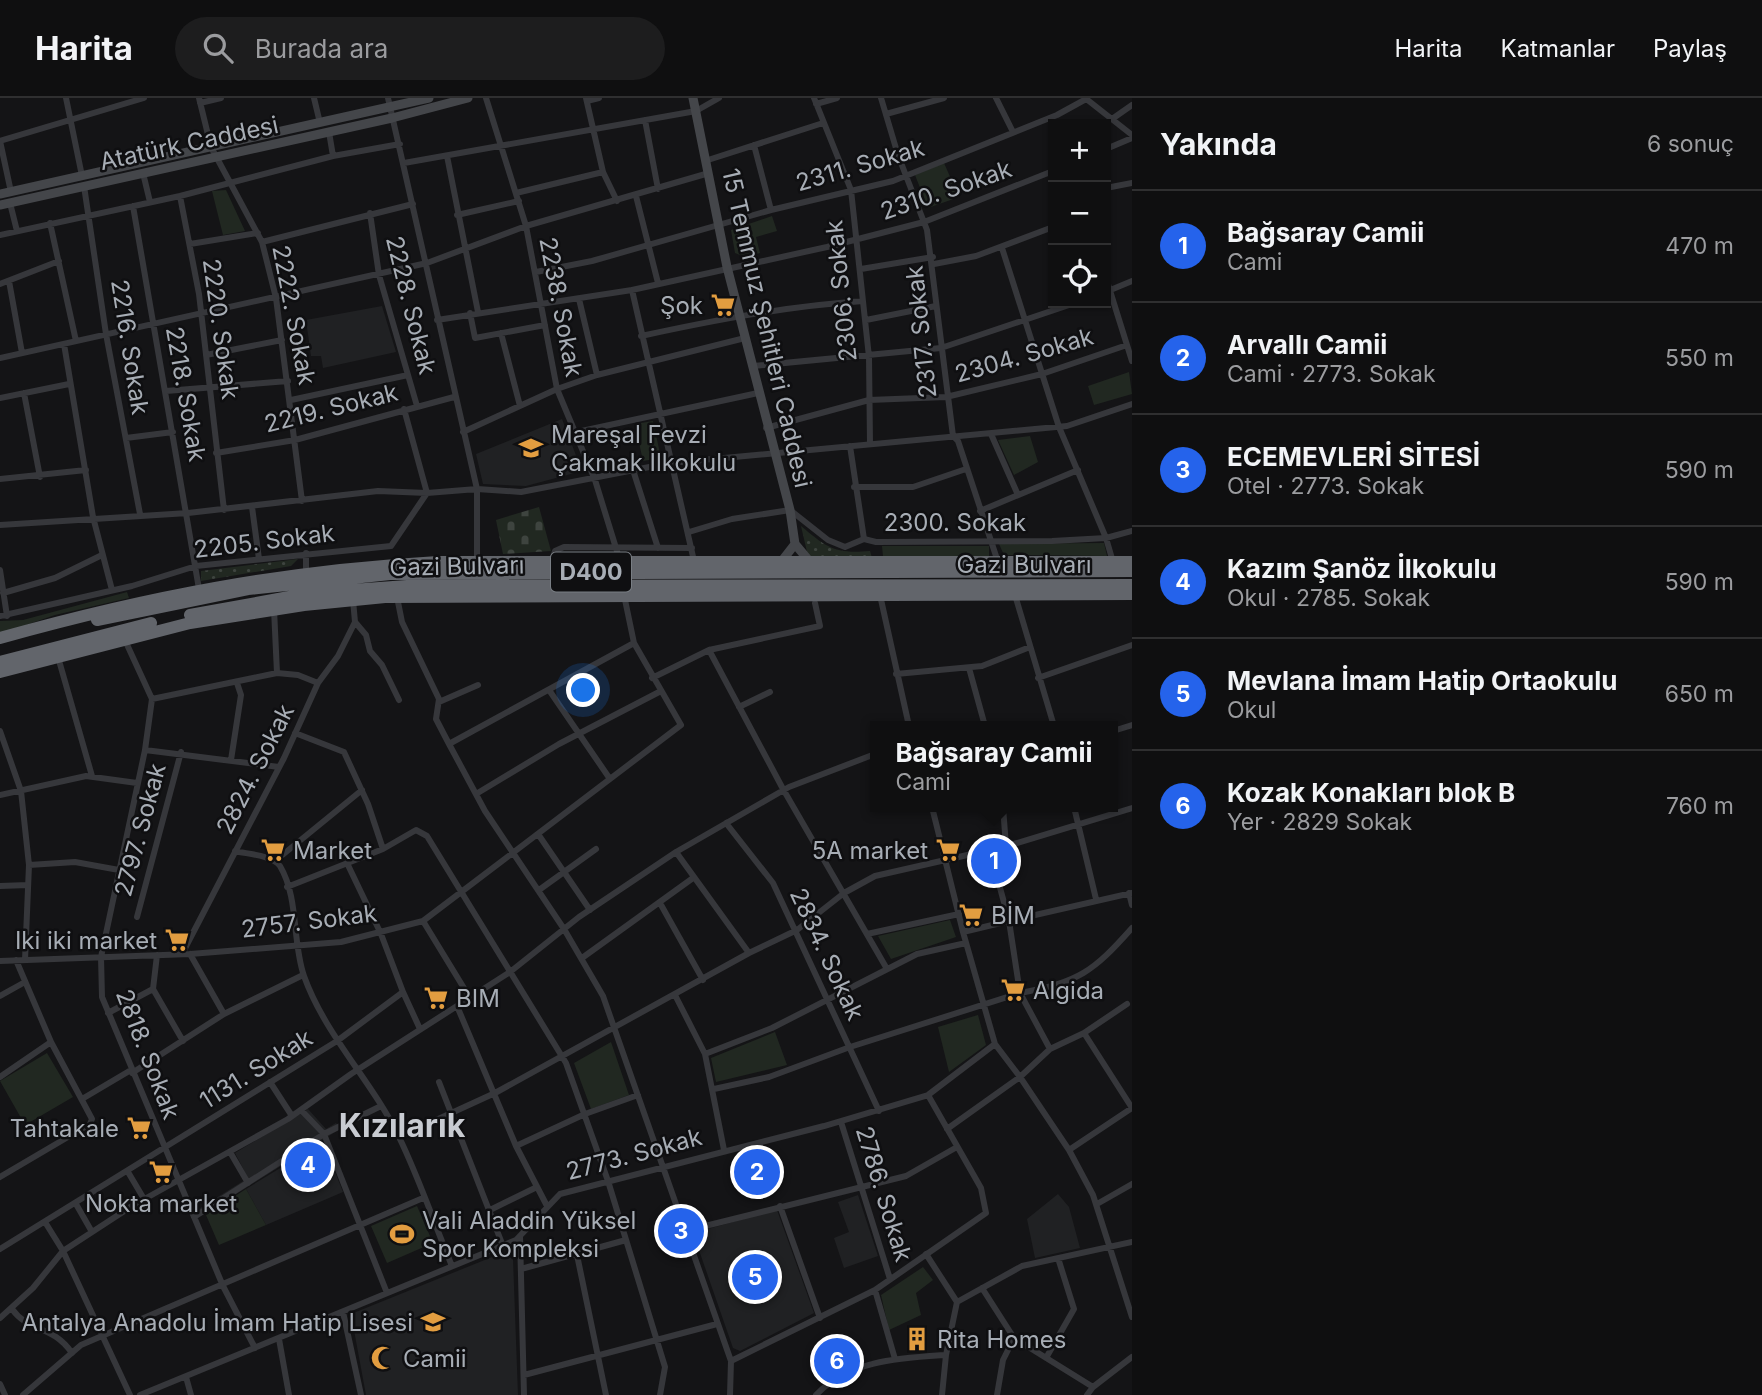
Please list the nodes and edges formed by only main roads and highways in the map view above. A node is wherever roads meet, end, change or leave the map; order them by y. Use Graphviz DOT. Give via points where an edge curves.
graph roads {
  1 [pos="429,98"];
  2 [pos="468,98"];
  3 [pos="693,98"];
  4 [pos="389,103"];
  5 [pos="83,181"];
  6 [pos="0,194"];
  7 [pos="5,204"];
  8 [pos="795,544"];
  9 [pos="781,562"];
  10 [pos="810,562"];
  11 [pos="1132,562"];
  12 [pos="1132,571"];
  13 [pos="1132,585"];
  14 [pos="1132,594"];
  15 [pos="79,617"];
  16 [pos="28,631"];
  17 [pos="55,631"];
  18 [pos="0,638"];
  19 [pos="88,638"];
  20 [pos="124,638"];
  21 [pos="0,646"];
  22 [pos="58,657"];
  23 [pos="0,662"];
  24 [pos="0,672"];
  1 -- 4 [label="main road, Atatürk Caddesi"];
  2 -- 5 [label="main road, Atatürk Caddesi" via="218,157"];
  3 -- 8 [label="main road, 15 Temmuz Şehitleri Caddesi" via="727,267"];
  4 -- 5 [label="main road, Atatürk Caddesi"];
  5 -- 6 [label="main road, Atatürk Caddesi"];
  5 -- 7 [label="main road, Atatürk Caddesi"];
  8 -- 9 [label="main road"];
  8 -- 10 [label="main road"];
  9 -- 10 [label="highway"];
  9 -- 15 [label="highway" via="693,554 620,561 477,562 306,572 199,589"];
  10 -- 11 [label="highway"];
  12 -- 17 [label="highway, Gazi Bulvarı / D400" via="390,574 248,589"];
  13 -- 19 [label="highway, Gazi Bulvarı / D400" via="407,586 311,593 216,608"];
  14 -- 20 [label="highway" via="397,597 274,609"];
  15 -- 16 [label="highway"];
  15 -- 17 [label="highway"];
  16 -- 17 [label="highway"];
  16 -- 18 [label="highway"];
  17 -- 21 [label="highway, Gazi Bulvarı / D400"];
  19 -- 20 [label="highway"];
  19 -- 22 [label="highway"];
  19 -- 23 [label="highway, Gazi Bulvarı / D400"];
  20 -- 22 [label="highway"];
  22 -- 24 [label="highway"];
}
